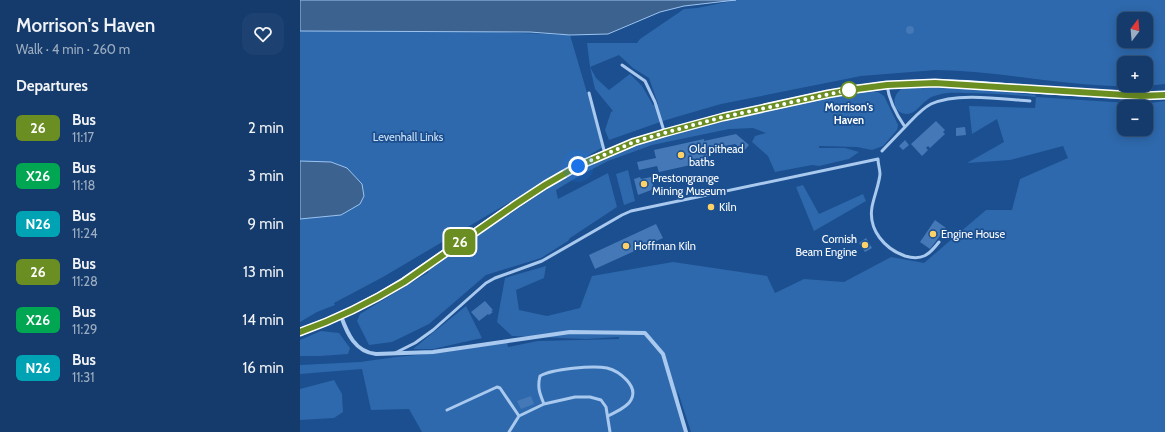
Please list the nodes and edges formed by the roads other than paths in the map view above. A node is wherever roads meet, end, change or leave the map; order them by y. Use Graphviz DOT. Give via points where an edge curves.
graph roads {
  1 [pos="622,65"];
  2 [pos="887,85"];
  3 [pos="589,93"];
  4 [pos="1165,95"];
  5 [pos="1030,101"];
  6 [pos="905,127"];
  7 [pos="664,133"];
  8 [pos="882,151"];
  9 [pos="605,154"];
  10 [pos="938,242"];
  11 [pos="341,316"];
  12 [pos="300,332"];
  13 [pos="395,353"];
  14 [pos="544,404"];
  15 [pos="447,410"];
  16 [pos="519,416"];
  17 [pos="608,416"];
  18 [pos="509,432"];
  19 [pos="610,432"];
  20 [pos="686,432"];
  1 -- 7 [label="lane" via="645,81 655,102"];
  2 -- 4 [label="main road" via="935,83 1141,96"];
  2 -- 6 [label="lane" via="891,104"];
  2 -- 7 [label="main road" via="821,95"];
  3 -- 9 [label="lane"];
  5 -- 6 [label="lane" via="972,97 942,100 919,113"];
  6 -- 8 [label="lane"];
  7 -- 9 [label="main road"];
  9 -- 11 [label="main road" via="545,185 404,282"];
  10 -- 13 [label="lane" via="931,252 921,258 892,250 882,241 874,229 872,219 880,174 878,159 631,211 542,261 486,283 433,330"];
  11 -- 12 [label="main road"];
  11 -- 13 [label="street" via="360,350 368,354"];
  13 -- 20 [label="street" via="433,352 570,332 645,333 662,354"];
  14 -- 16 [label="lane"];
  14 -- 17 [label="lane" via="575,396 590,397 601,400"];
  14 -- 17 [label="lane" via="538,384 540,376 599,366 619,373 629,382 633,391 631,401"];
  15 -- 16 [label="lane" via="497,387"];
  16 -- 18 [label="lane"];
  17 -- 19 [label="lane"];
}
